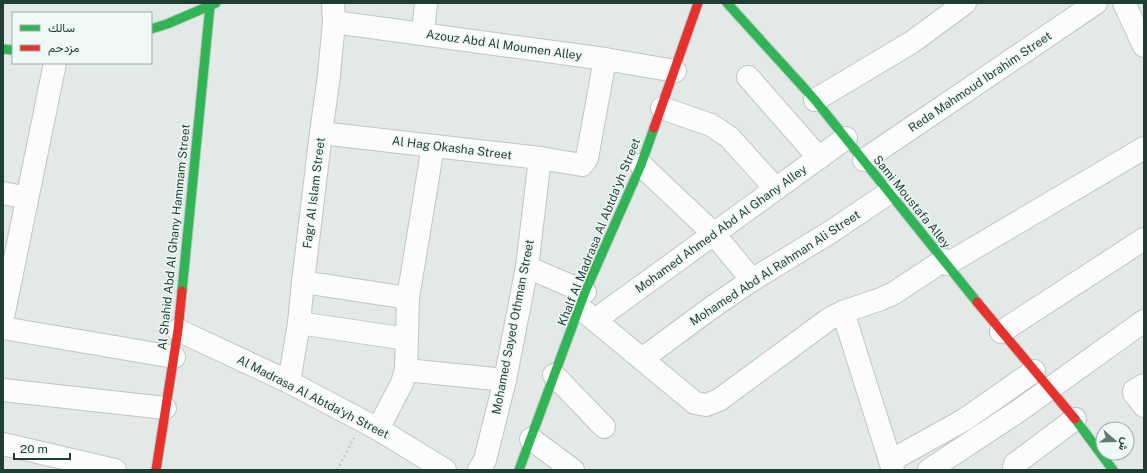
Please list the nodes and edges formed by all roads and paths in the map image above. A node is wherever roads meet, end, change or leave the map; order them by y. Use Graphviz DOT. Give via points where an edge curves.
graph roads {
  1 [pos="426,3"];
  2 [pos="698,3"];
  3 [pos="727,3"];
  4 [pos="1096,3"];
  5 [pos="1124,3"];
  6 [pos="960,4"];
  7 [pos="213,5"];
  8 [pos="334,12"];
  9 [pos="152,29"];
  10 [pos="423,34"];
  11 [pos="1144,46"];
  12 [pos="605,59"];
  13 [pos="55,64"];
  14 [pos="675,71"];
  15 [pos="748,77"];
  16 [pos="815,100"];
  17 [pos="662,108"];
  18 [pos="321,133"];
  19 [pos="846,138"];
  20 [pos="433,146"];
  21 [pos="1144,148"];
  22 [pos="540,158"];
  23 [pos="819,158"];
  24 [pos="864,160"];
  25 [pos="641,165"];
  26 [pos="776,189"];
  27 [pos="3,192"];
  28 [pos="890,192"];
  29 [pos="27,198"];
  30 [pos="714,234"];
  31 [pos="1144,239"];
  32 [pos="945,262"];
  33 [pos="527,267"];
  34 [pos="8,268"];
  35 [pos="752,280"];
  36 [pos="303,282"];
  37 [pos="408,298"];
  38 [pos="587,306"];
  39 [pos="843,312"];
  40 [pos="3,317"];
  41 [pos="1144,321"];
  42 [pos="299,323"];
  43 [pos="3,328"];
  44 [pos="178,330"];
  45 [pos="1001,332"];
  46 [pos="406,339"];
  47 [pos="174,357"];
  48 [pos="642,359"];
  49 [pos="406,370"];
  50 [pos="1034,371"];
  51 [pos="554,375"];
  52 [pos="505,380"];
  53 [pos="289,382"];
  54 [pos="1049,389"];
  55 [pos="3,390"];
  56 [pos="165,408"];
  57 [pos="1075,419"];
  58 [pos="370,425"];
  59 [pos="604,427"];
  60 [pos="531,439"];
  61 [pos="3,444"];
  62 [pos="891,466"];
  63 [pos="1014,469"];
  64 [pos="114,470"];
  65 [pos="156,470"];
  66 [pos="336,470"];
  67 [pos="445,470"];
  68 [pos="479,470"];
  69 [pos="519,470"];
  70 [pos="574,470"];
  71 [pos="929,470"];
  72 [pos="1113,470"];
  1 -- 10 [label="street"];
  2 -- 14 [label="street, Khalf Al Madrasa Al Abtda'yh Street"];
  3 -- 16 [label="street, Sami Moustafa Alley"];
  4 -- 24 [label="street, Reda Mahmoud Ibrahim Street"];
  5 -- 11 [label="street"];
  6 -- 16 [label="street" via="912,42"];
  7 -- 9 [label="street"];
  7 -- 44 [label="street, Al Shahid Abd Al Ghany Hammam Street"];
  8 -- 10 [label="street, Azouz Abd Al Moumen Alley"];
  8 -- 18 [label="street, Fagr Al Islam Street"];
  10 -- 12 [label="street, Azouz Abd Al Moumen Alley"];
  12 -- 14 [label="street, Azouz Abd Al Moumen Alley"];
  12 -- 22 [label="street, Al Hag Okasha Street" via="587,158 582,165"];
  13 -- 29 [label="street"];
  14 -- 17 [label="street, Khalf Al Madrasa Al Abtda'yh Street"];
  15 -- 23 [label="street"];
  16 -- 19 [label="street, Sami Moustafa Alley"];
  17 -- 25 [label="street, Khalf Al Madrasa Al Abtda'yh Street"];
  17 -- 26 [label="street" via="711,125 729,137"];
  18 -- 20 [label="street, Al Hag Okasha Street"];
  18 -- 36 [label="street, Fagr Al Islam Street"];
  19 -- 23 [label="street, Mohamed Ahmed Abd Al Ghany Alley"];
  19 -- 24 [label="street, Sami Moustafa Alley"];
  20 -- 22 [label="street, Al Hag Okasha Street"];
  20 -- 37 [label="street"];
  21 -- 32 [label="street"];
  22 -- 33 [label="street, Mohamed Sayed Othman Street"];
  23 -- 26 [label="street, Mohamed Ahmed Abd Al Ghany Alley"];
  24 -- 28 [label="street, Sami Moustafa Alley"];
  25 -- 30 [label="street"];
  25 -- 38 [label="street, Khalf Al Madrasa Al Abtda'yh Street"];
  26 -- 30 [label="street, Mohamed Ahmed Abd Al Ghany Alley"];
  27 -- 29 [label="street"];
  28 -- 32 [label="street, Sami Moustafa Alley"];
  28 -- 35 [label="street, Mohamed Abd Al Rahman Ali Street"];
  29 -- 34 [label="street"];
  30 -- 35 [label="street"];
  30 -- 38 [label="street, Mohamed Ahmed Abd Al Ghany Alley"];
  31 -- 45 [label="street"];
  32 -- 39 [label="street" via="882,299"];
  32 -- 45 [label="street, Sami Moustafa Alley"];
  33 -- 38 [label="street"];
  33 -- 52 [label="street, Mohamed Sayed Othman Street"];
  34 -- 40 [label="street"];
  35 -- 48 [label="street, Mohamed Abd Al Rahman Ali Street"];
  36 -- 37 [label="street"];
  36 -- 42 [label="street, Fagr Al Islam Street"];
  37 -- 46 [label="street"];
  38 -- 48 [label="street"];
  38 -- 51 [label="street, Khalf Al Madrasa Al Abtda'yh Street"];
  39 -- 48 [label="street" via="829,319 719,400 706,405 699,405 691,400"];
  39 -- 62 [label="street"];
  41 -- 54 [label="street"];
  42 -- 46 [label="street"];
  42 -- 53 [label="street, Fagr Al Islam Street"];
  43 -- 47 [label="street"];
  44 -- 47 [label="street, Al Shahid Abd Al Ghany Hammam Street"];
  44 -- 53 [label="street, Al Madrasa Al Abtda'yh Street"];
  45 -- 50 [label="street, Sami Moustafa Alley"];
  46 -- 49 [label="street"];
  47 -- 56 [label="street, Al Shahid Abd Al Ghany Hammam Street"];
  49 -- 52 [label="street"];
  49 -- 58 [label="street" via="402,383"];
  50 -- 54 [label="street, Sami Moustafa Alley"];
  50 -- 62 [label="street" via="964,420"];
  51 -- 59 [label="street"];
  51 -- 60 [label="street, Khalf Al Madrasa Al Abtda'yh Street"];
  52 -- 68 [label="street, Mohamed Sayed Othman Street" via="485,460"];
  53 -- 58 [label="street, Al Madrasa Al Abtda'yh Street"];
  54 -- 57 [label="street, Sami Moustafa Alley"];
  54 -- 71 [label="street"];
  55 -- 56 [label="street"];
  56 -- 65 [label="street, Al Shahid Abd Al Ghany Hammam Street"];
  57 -- 63 [label="street" via="1015,464"];
  57 -- 72 [label="street, Sami Moustafa Alley"];
  58 -- 66 [label="path"];
  58 -- 67 [label="street, Al Madrasa Al Abtda'yh Street"];
  60 -- 69 [label="street, Khalf Al Madrasa Al Abtda'yh Street"];
  60 -- 70 [label="street"];
  61 -- 64 [label="street"];
}
